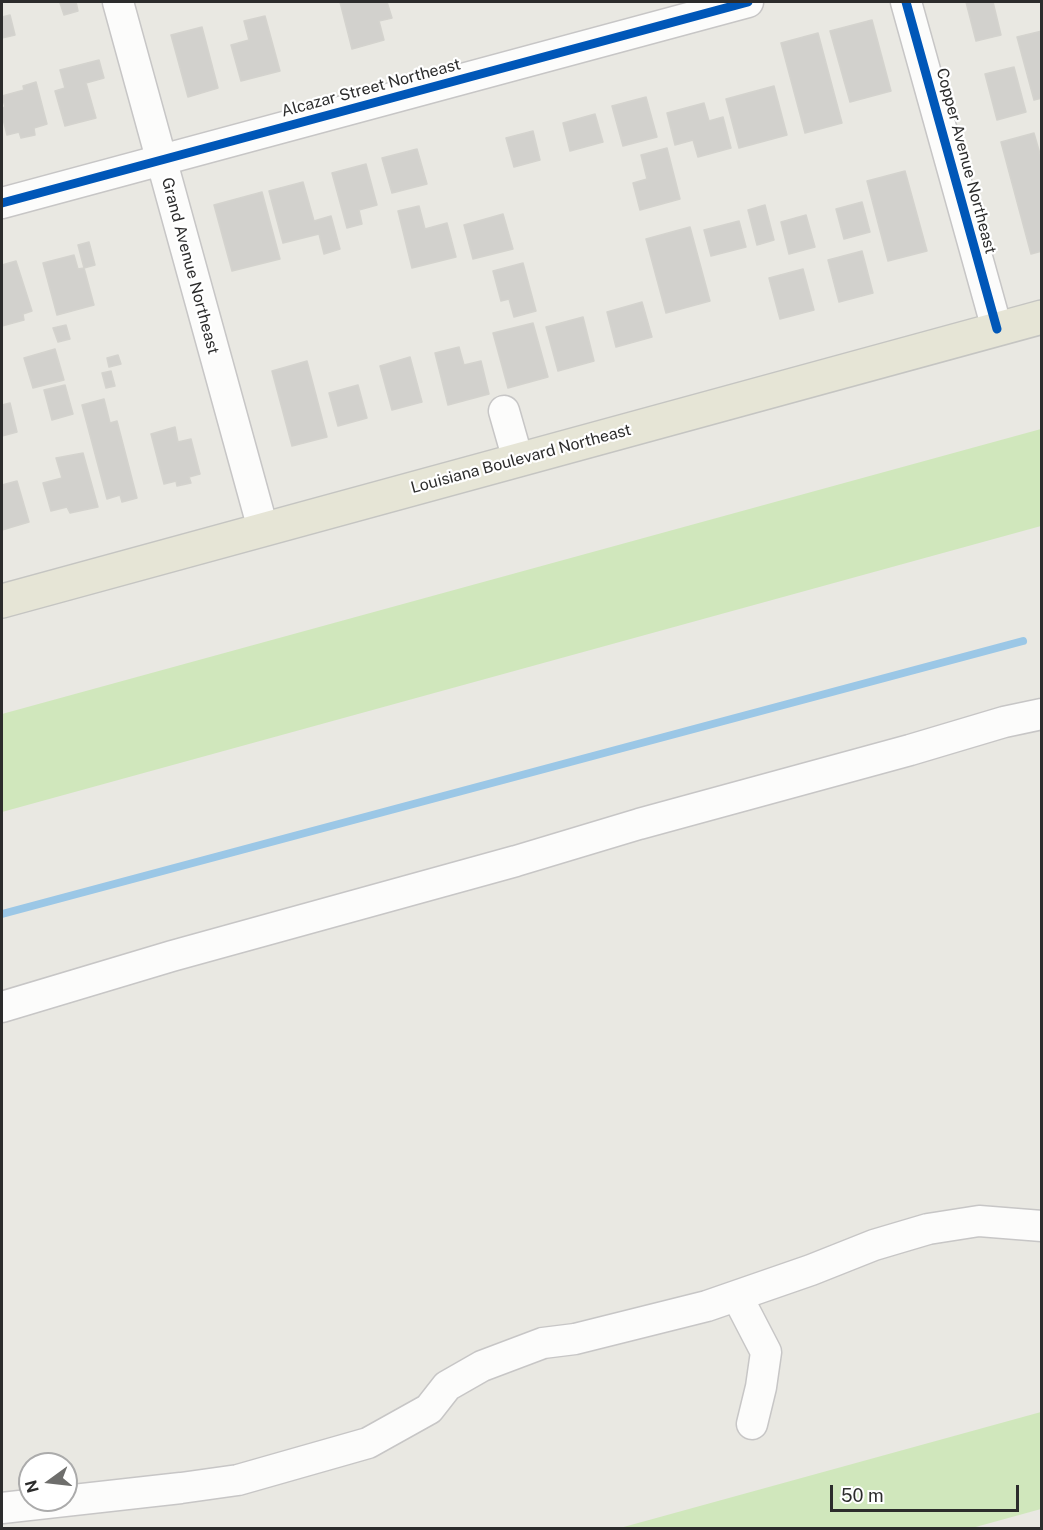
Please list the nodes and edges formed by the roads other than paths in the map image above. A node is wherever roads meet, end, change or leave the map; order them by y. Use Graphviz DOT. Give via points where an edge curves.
graph roads {
  1 [pos="118,2"];
  2 [pos="748,2"];
  3 [pos="906,2"];
  4 [pos="161,160"];
  5 [pos="2,203"];
  6 [pos="1041,317"];
  7 [pos="997,329"];
  8 [pos="504,411"];
  9 [pos="518,460"];
  10 [pos="263,529"];
  11 [pos="2,601"];
  12 [pos="1041,714"];
  13 [pos="2,1007"];
  14 [pos="1041,1226"];
  15 [pos="737,1296"];
  16 [pos="752,1424"];
  17 [pos="2,1508"];
  1 -- 4 [label="street, Grand Avenue Northeast"];
  2 -- 4 [label="street, Alcazar Street Northeast"];
  3 -- 7 [label="street, Copper Avenue Northeast"];
  4 -- 5 [label="street, Alcazar Street Northeast"];
  4 -- 10 [label="street, Grand Avenue Northeast"];
  6 -- 7 [label="main road, Louisiana Boulevard Northeast"];
  7 -- 9 [label="main road, Louisiana Boulevard Northeast"];
  8 -- 9 [label="street"];
  9 -- 10 [label="main road, Louisiana Boulevard Northeast"];
  10 -- 11 [label="main road, Louisiana Boulevard Northeast"];
  12 -- 13 [label="street" via="639,824"];
  14 -- 15 [label="street" via="979,1221 928,1229"];
  15 -- 16 [label="street" via="766,1352"];
  15 -- 17 [label="street" via="671,1316 543,1343 482,1366 447,1386 429,1409 368,1443 238,1480"];
}
